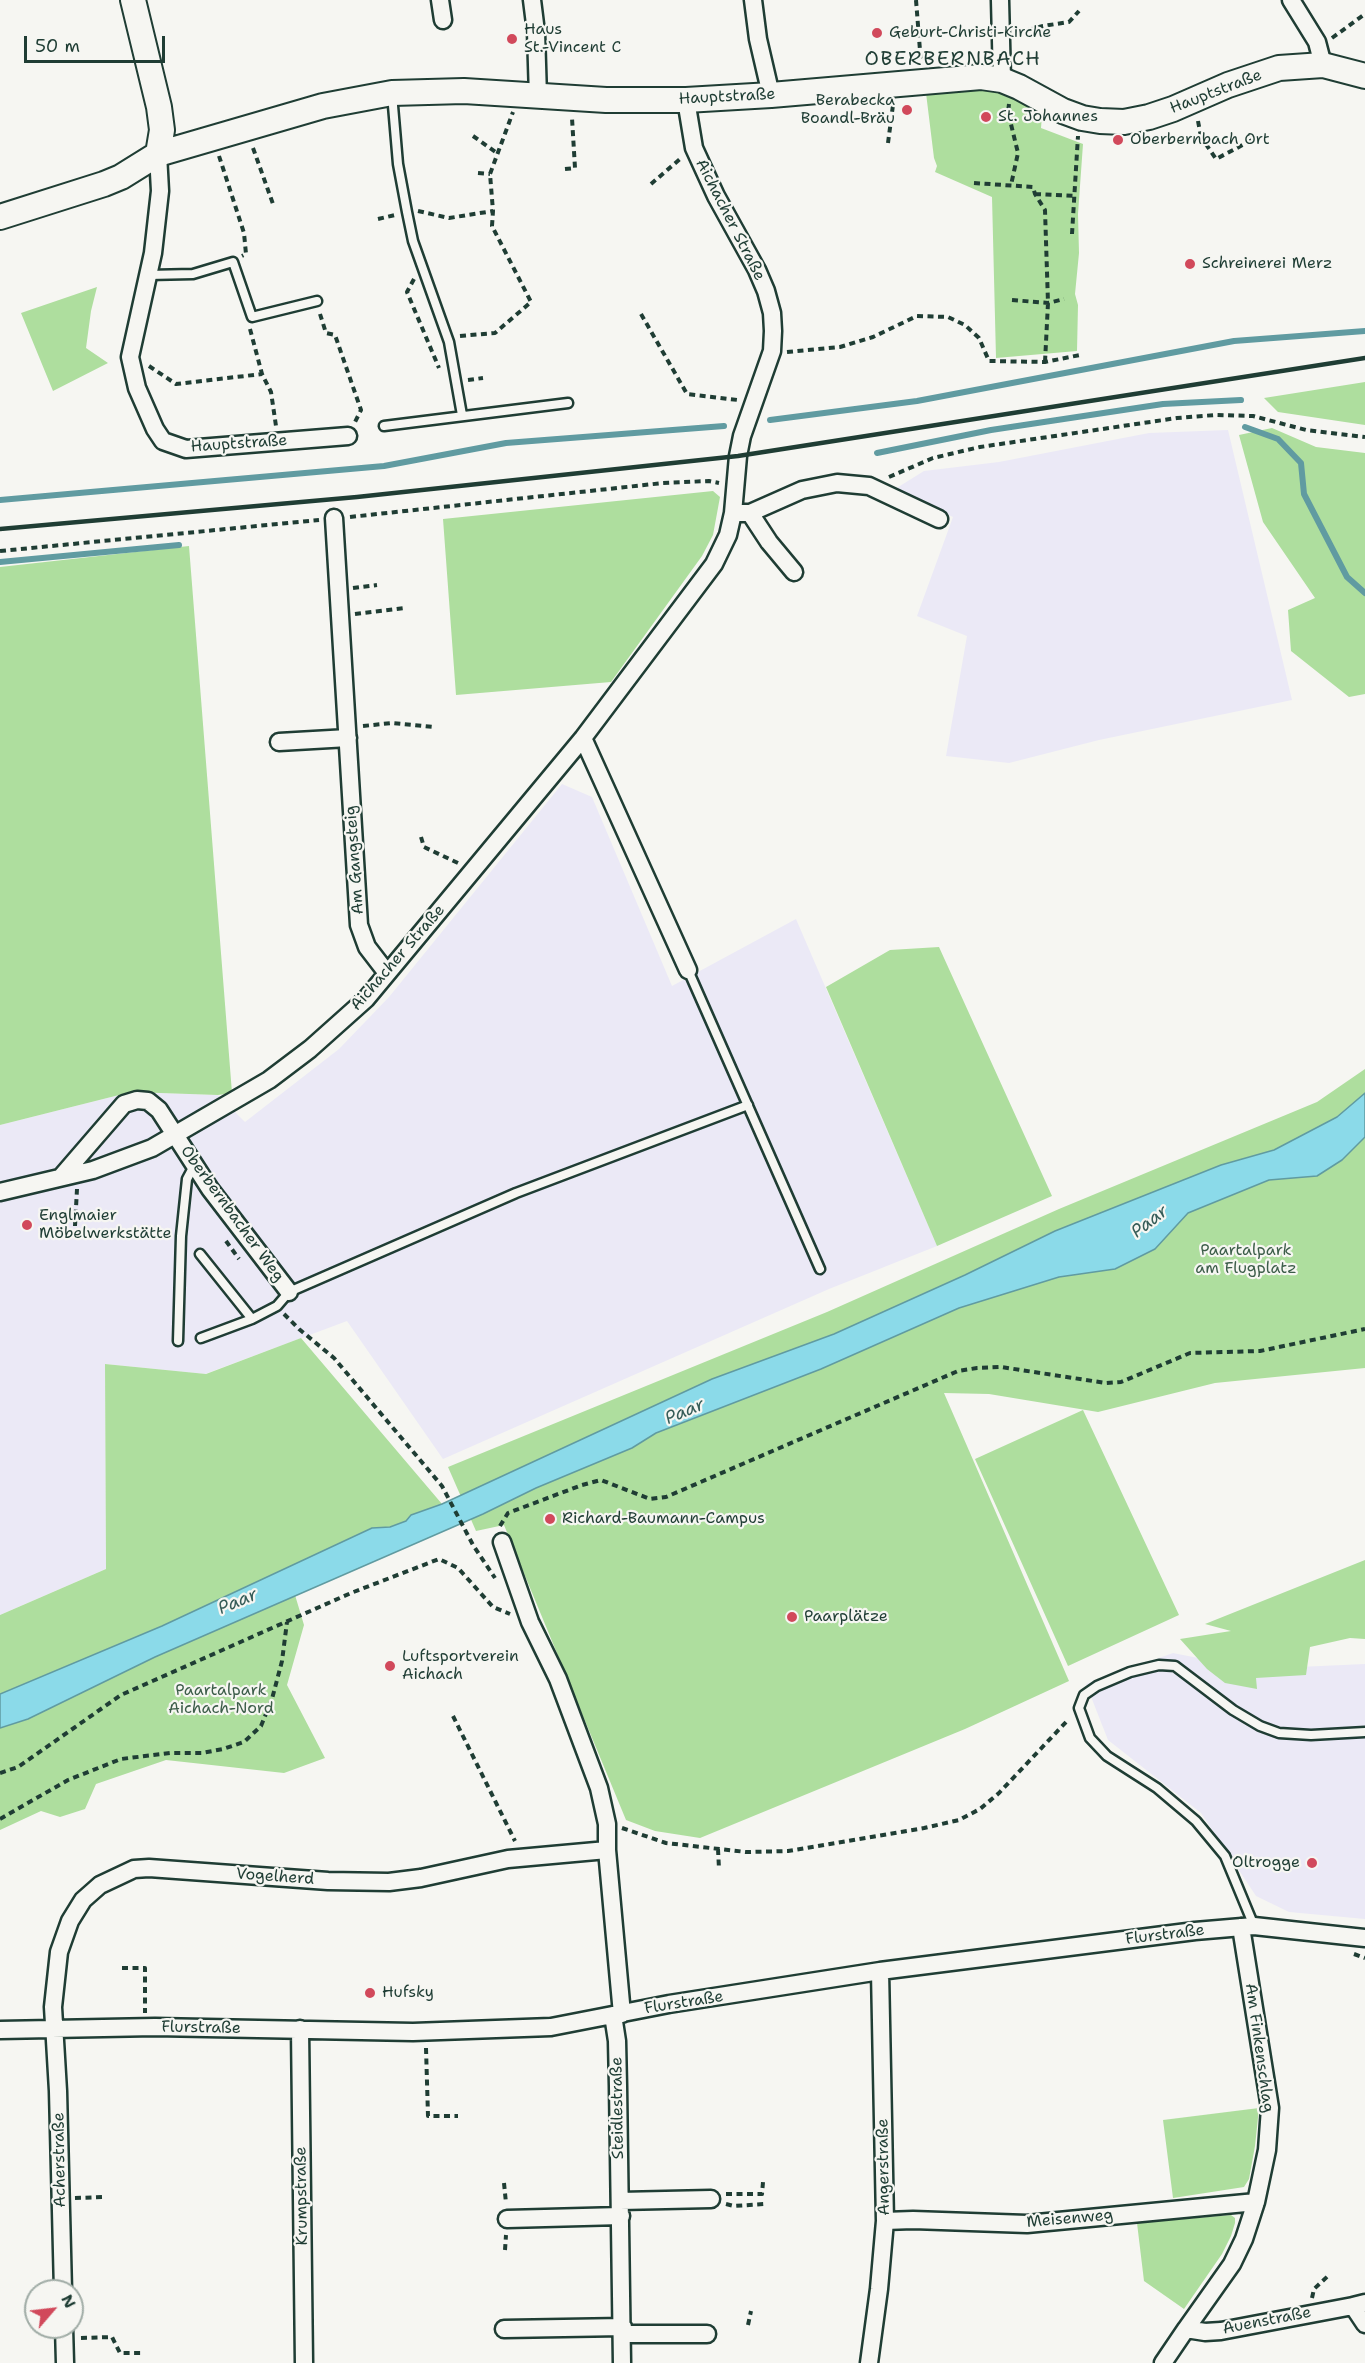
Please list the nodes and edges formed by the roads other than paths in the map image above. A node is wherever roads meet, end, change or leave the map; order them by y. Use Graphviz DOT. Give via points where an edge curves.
graph roads {
  1 [pos="133,0"];
  2 [pos="440,0"];
  3 [pos="532,0"];
  4 [pos="753,0"];
  5 [pos="1000,0"];
  6 [pos="1291,0"];
  7 [pos="443,20"];
  8 [pos="1322,56"];
  9 [pos="1365,76"];
  10 [pos="1010,83"];
  11 [pos="392,93"];
  12 [pos="771,95"];
  13 [pos="529,96"];
  14 [pos="686,100"];
  15 [pos="158,154"];
  16 [pos="0,217"];
  17 [pos="148,275"];
  18 [pos="317,301"];
  19 [pos="568,403"];
  20 [pos="462,415"];
  21 [pos="384,426"];
  22 [pos="348,436"];
  23 [pos="733,513"];
  24 [pos="750,513"];
  25 [pos="334,518"];
  26 [pos="939,519"];
  27 [pos="794,572"];
  28 [pos="348,733"];
  29 [pos="582,738"];
  30 [pos="279,742"];
  31 [pos="688,970"];
  32 [pos="387,973"];
  33 [pos="748,1105"];
  34 [pos="176,1136"];
  35 [pos="195,1166"];
  36 [pos="70,1175"];
  37 [pos="0,1192"];
  38 [pos="200,1254"];
  39 [pos="820,1269"];
  40 [pos="289,1292"];
  41 [pos="252,1319"];
  42 [pos="201,1338"];
  43 [pos="178,1341"];
  44 [pos="502,1542"];
  45 [pos="1365,1732"];
  46 [pos="607,1850"];
  47 [pos="1248,1926"];
  48 [pos="1365,1938"];
  49 [pos="880,1971"];
  50 [pos="617,2014"];
  51 [pos="54,2028"];
  52 [pos="300,2029"];
  53 [pos="0,2030"];
  54 [pos="711,2199"];
  55 [pos="1256,2202"];
  56 [pos="620,2209"];
  57 [pos="507,2219"];
  58 [pos="885,2221"];
  59 [pos="63,2279"];
  60 [pos="1359,2304"];
  61 [pos="1365,2324"];
  62 [pos="504,2329"];
  63 [pos="1186,2329"];
  64 [pos="623,2331"];
  65 [pos="707,2334"];
  66 [pos="64,2339"];
  67 [pos="65,2363"];
  68 [pos="304,2363"];
  69 [pos="622,2363"];
  70 [pos="869,2363"];
  71 [pos="1163,2363"];
  1 -- 15 [label="street" via="159,107 162,130"];
  2 -- 7 [label="street"];
  3 -- 13 [label="street" via="536,32"];
  4 -- 12 [label="street"];
  5 -- 10 [label="street" via="1001,38"];
  6 -- 8 [label="street"];
  8 -- 9 [label="street, Hauptstraße"];
  8 -- 10 [label="street, Hauptstraße" via="1256,74 1149,117 1124,122 1082,118"];
  10 -- 12 [label="street, Hauptstraße" via="981,77"];
  11 -- 13 [label="street, Hauptstraße" via="464,91"];
  11 -- 15 [label="street, Hauptstraße" via="323,106"];
  11 -- 20 [label="lane" via="398,164 413,241 447,337"];
  12 -- 14 [label="street, Hauptstraße"];
  13 -- 14 [label="street, Hauptstraße"];
  14 -- 23 [label="street, Aichacher Straße" via="694,148 704,173 757,270 772,313 772,351 742,436"];
  15 -- 16 [label="street, Hauptstraße" via="104,184"];
  15 -- 17 [label="street, Hauptstraße" via="160,190"];
  17 -- 18 [label="lane" via="193,274 233,262 252,317"];
  17 -- 22 [label="street, Hauptstraße" via="130,357 136,388 163,441 186,449"];
  19 -- 20 [label="lane"];
  20 -- 21 [label="lane"];
  23 -- 24 [label="street"];
  23 -- 29 [label="street, Aichacher Straße" via="714,564"];
  24 -- 26 [label="street" via="802,490 837,483 869,486"];
  24 -- 27 [label="street"];
  25 -- 28 [label="street, Am Gangsteig"];
  28 -- 30 [label="street"];
  28 -- 32 [label="street, Am Gangsteig" via="359,925 367,947"];
  29 -- 31 [label="street"];
  29 -- 32 [label="street, Aichacher Straße"];
  31 -- 33 [label="lane"];
  32 -- 34 [label="street, Aichacher Straße" via="366,999 306,1053"];
  33 -- 39 [label="lane"];
  33 -- 40 [label="lane" via="516,1192"];
  34 -- 35 [label="street, Oberbernbacher Weg"];
  34 -- 36 [label="street, Oberbernbacher Weg" via="124,1160"];
  34 -- 36 [label="street, Oberbernbacher Weg" via="148,1101 124,1104"];
  35 -- 40 [label="street, Oberbernbacher Weg"];
  35 -- 43 [label="lane" via="187,1179 181,1236"];
  36 -- 37 [label="street, Oberbernbacher Weg"];
  38 -- 41 [label="lane"];
  40 -- 41 [label="lane" via="277,1306"];
  41 -- 42 [label="lane"];
  44 -- 46 [label="street" via="530,1622 560,1684 599,1788 607,1824"];
  45 -- 47 [label="lane" via="1279,1733 1233,1710 1175,1666 1159,1665 1130,1672 1084,1695 1079,1708 1090,1738 1196,1821 1225,1856"];
  46 -- 50 [label="street"];
  46 -- 51 [label="street, Vogelherd" via="523,1857 389,1882 134,1869 100,1885 83,1900 70,1921 58,1952"];
  47 -- 48 [label="street, Flurstraße"];
  47 -- 49 [label="street, Flurstraße"];
  47 -- 55 [label="street, Am Finkenschlag" via="1270,2108 1267,2150"];
  49 -- 50 [label="street, Flurstraße"];
  49 -- 58 [label="street, Angerstraße"];
  50 -- 52 [label="street, Flurstraße" via="551,2027"];
  50 -- 56 [label="street, Steidlestraße"];
  51 -- 52 [label="street, Flurstraße"];
  51 -- 53 [label="street, Flurstraße"];
  51 -- 59 [label="street, Acherstraße"];
  52 -- 68 [label="street, Krumpstraße"];
  54 -- 56 [label="street"];
  55 -- 58 [label="street, Meisenweg" via="1027,2224"];
  55 -- 63 [label="street, Am Finkenschlag" via="1232,2264"];
  56 -- 57 [label="street"];
  56 -- 64 [label="street, Steidlestraße"];
  58 -- 70 [label="street, Angerstraße"];
  60 -- 61 [label="street, Auenstraße"];
  60 -- 63 [label="street, Auenstraße" via="1221,2331"];
  62 -- 64 [label="street"];
  63 -- 71 [label="street"];
  64 -- 65 [label="street"];
  64 -- 69 [label="street, Steidlestraße"];
  66 -- 67 [label="street"];
}
